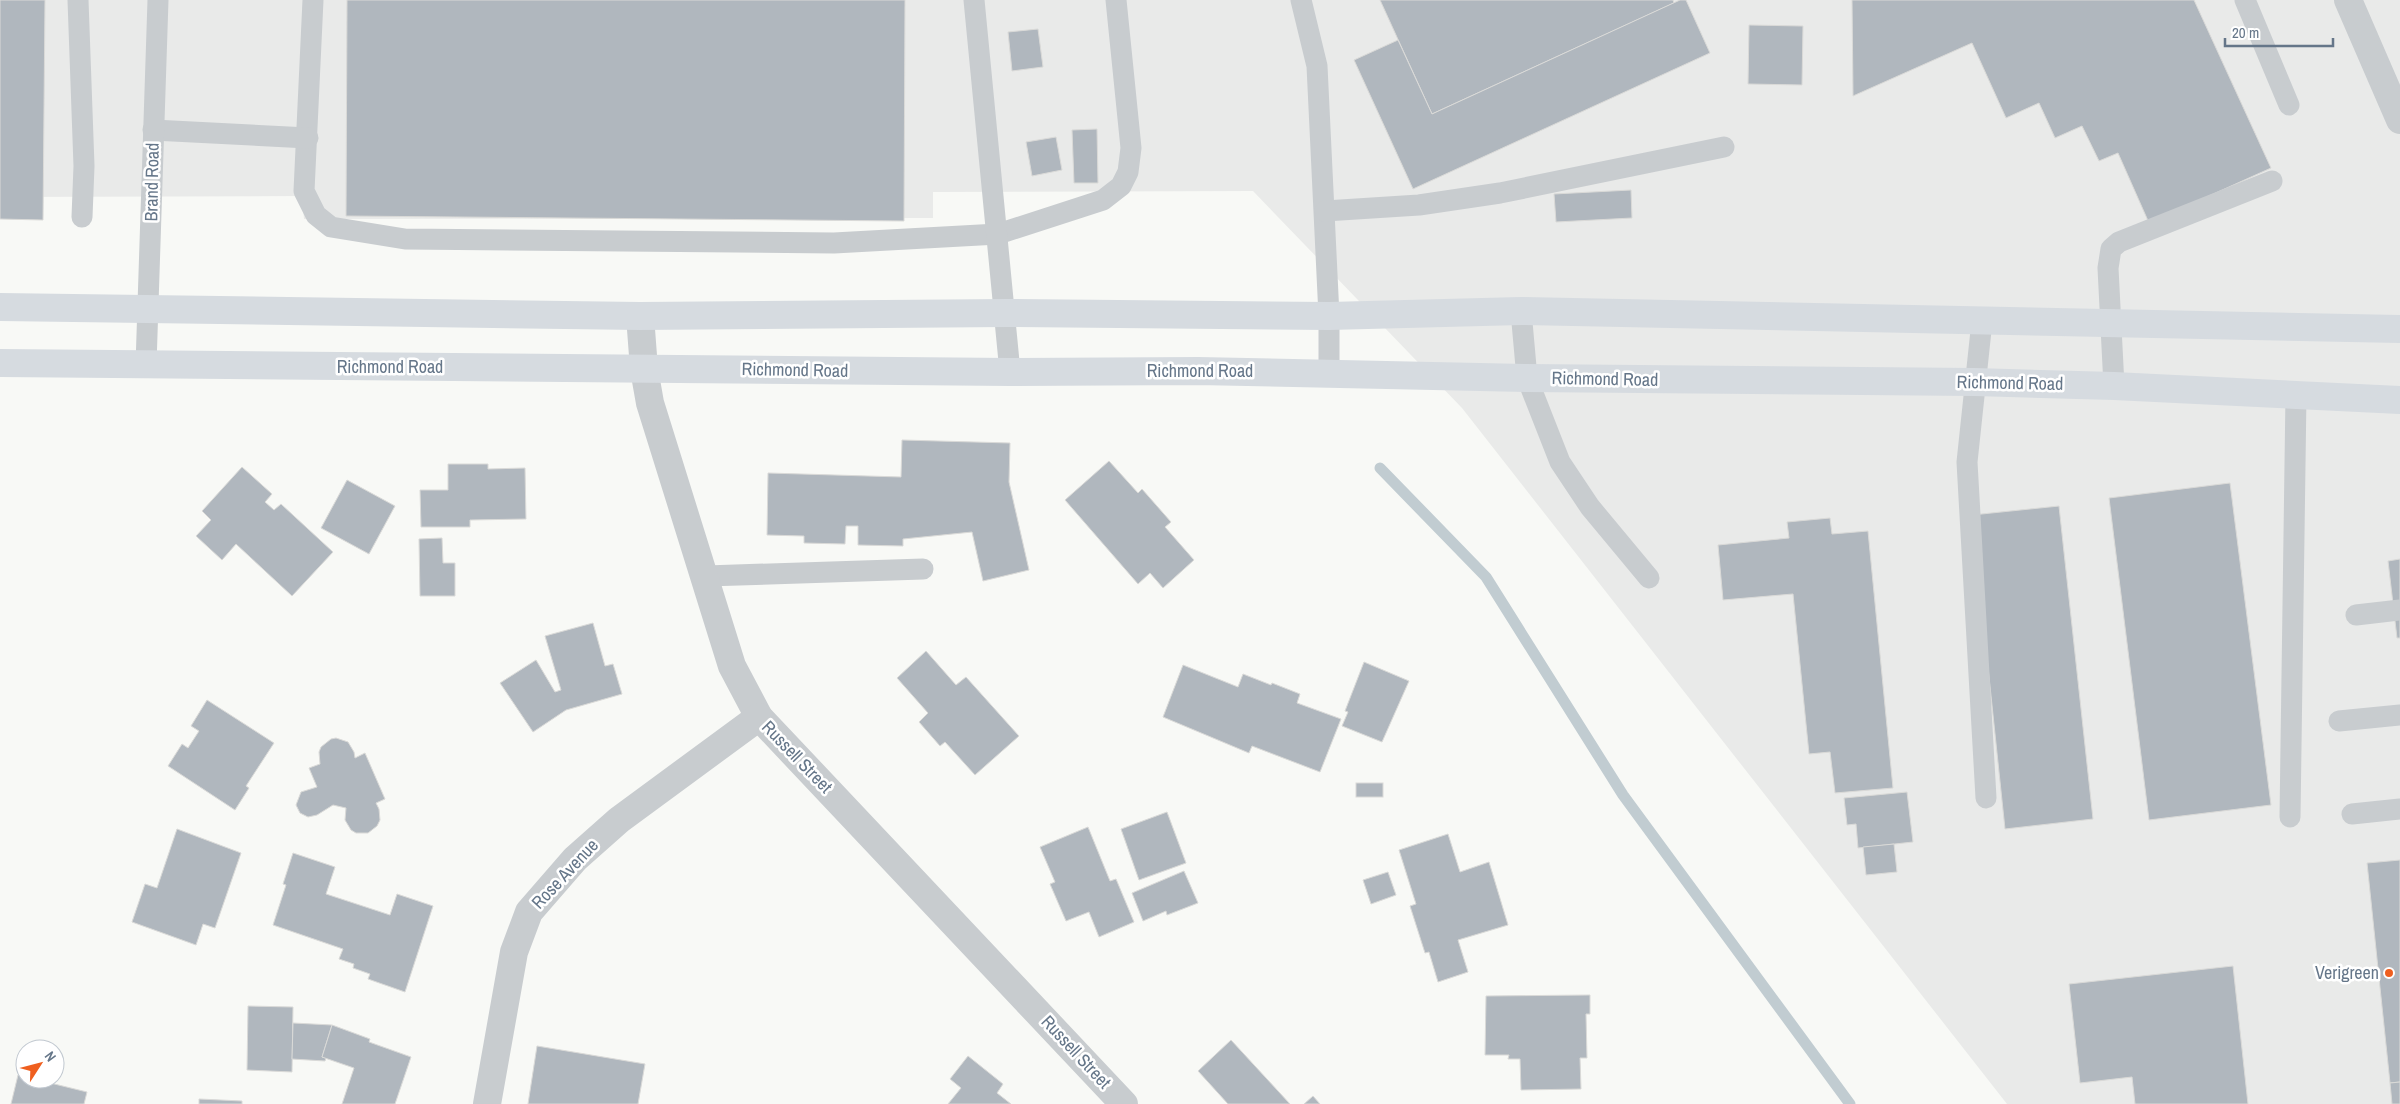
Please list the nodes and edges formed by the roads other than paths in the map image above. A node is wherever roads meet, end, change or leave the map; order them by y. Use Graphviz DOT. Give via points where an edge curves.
graph roads {
  1 [pos="78,0"];
  2 [pos="158,0"];
  3 [pos="313,0"];
  4 [pos="974,0"];
  5 [pos="1116,0"];
  6 [pos="1301,0"];
  7 [pos="2245,0"];
  8 [pos="2348,0"];
  9 [pos="2289,105"];
  10 [pos="2400,120"];
  11 [pos="153,130"];
  12 [pos="308,138"];
  13 [pos="1724,147"];
  14 [pos="2272,181"];
  15 [pos="1325,211"];
  16 [pos="82,217"];
  17 [pos="998,234"];
  18 [pos="0,307"];
  19 [pos="150,308"];
  20 [pos="1521,312"];
  21 [pos="1006,313"];
  22 [pos="640,316"];
  23 [pos="1330,316"];
  24 [pos="1982,321"];
  25 [pos="2109,323"];
  26 [pos="2400,329"];
  27 [pos="0,363"];
  28 [pos="146,364"];
  29 [pos="644,369"];
  30 [pos="1010,372"];
  31 [pos="1329,372"];
  32 [pos="1527,378"];
  33 [pos="1974,382"];
  34 [pos="2114,386"];
  35 [pos="2296,394"];
  36 [pos="2400,400"];
  37 [pos="923,569"];
  38 [pos="706,576"];
  39 [pos="1649,578"];
  40 [pos="2400,610"];
  41 [pos="2356,615"];
  42 [pos="2400,714"];
  43 [pos="759,717"];
  44 [pos="2339,721"];
  45 [pos="1986,798"];
  46 [pos="2400,809"];
  47 [pos="2352,814"];
  48 [pos="2290,817"];
  49 [pos="487,1104"];
  50 [pos="1124,1104"];
  1 -- 16 [label="lane" via="84,166"];
  2 -- 11 [label="lane, Brand Road"];
  3 -- 12 [label="lane"];
  4 -- 17 [label="lane"];
  5 -- 17 [label="lane" via="1131,148 1128,172 1121,186 1103,200"];
  6 -- 15 [label="lane" via="1317,66"];
  7 -- 9 [label="lane"];
  8 -- 10 [label="street"];
  11 -- 12 [label="lane"];
  11 -- 19 [label="lane, Brand Road"];
  12 -- 17 [label="lane" via="304,190 316,215 332,227 405,239 834,243"];
  13 -- 15 [label="lane" via="1500,193 1419,205"];
  14 -- 25 [label="lane" via="2118,242 2111,249 2108,268"];
  15 -- 23 [label="lane"];
  17 -- 21 [label="lane"];
  18 -- 19 [label="highway"];
  19 -- 22 [label="highway"];
  19 -- 28 [label="lane, Brand Road"];
  20 -- 23 [label="highway"];
  20 -- 24 [label="highway"];
  20 -- 32 [label="lane"];
  21 -- 22 [label="highway"];
  21 -- 23 [label="highway"];
  21 -- 30 [label="lane"];
  22 -- 29 [label="street, Russell Street"];
  23 -- 31 [label="lane"];
  24 -- 25 [label="highway"];
  24 -- 33 [label="lane"];
  25 -- 26 [label="highway"];
  25 -- 34 [label="lane"];
  27 -- 28 [label="highway, Richmond Road"];
  28 -- 29 [label="highway, Richmond Road"];
  29 -- 30 [label="highway, Richmond Road"];
  29 -- 38 [label="street, Russell Street" via="650,403"];
  30 -- 31 [label="highway, Richmond Road"];
  31 -- 32 [label="highway, Richmond Road"];
  32 -- 33 [label="highway, Richmond Road"];
  32 -- 39 [label="lane" via="1560,462 1590,507"];
  33 -- 34 [label="highway, Richmond Road"];
  33 -- 45 [label="lane" via="1967,462"];
  34 -- 35 [label="highway, Richmond Road"];
  35 -- 36 [label="highway, Richmond Road"];
  35 -- 48 [label="lane"];
  37 -- 38 [label="lane"];
  38 -- 43 [label="street, Russell Street" via="732,666"];
  40 -- 41 [label="lane"];
  42 -- 44 [label="lane"];
  43 -- 49 [label="street, Rose Avenue" via="619,820 575,859 529,912 514,952"];
  43 -- 50 [label="street, Russell Street"];
  46 -- 47 [label="lane"];
}
